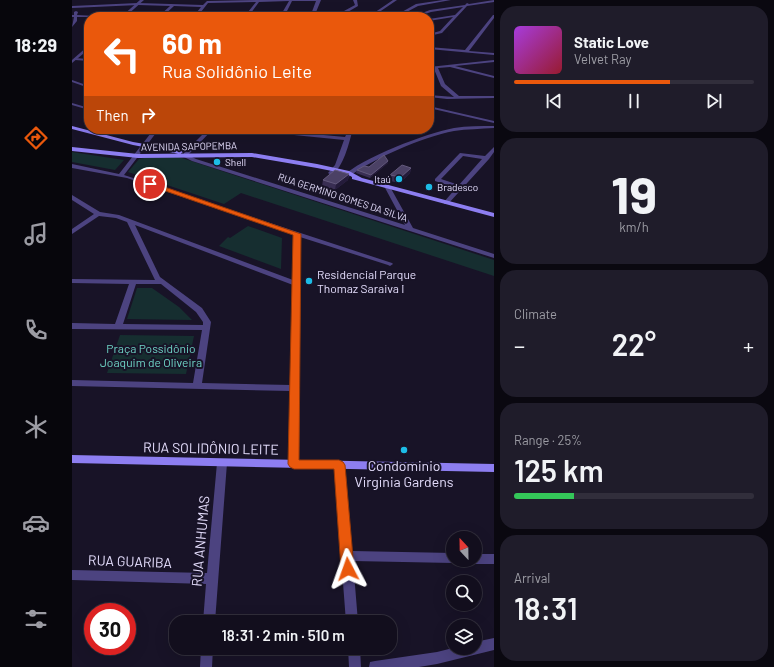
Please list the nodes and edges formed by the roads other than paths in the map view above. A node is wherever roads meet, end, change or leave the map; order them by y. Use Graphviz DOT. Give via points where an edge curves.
graph roads {
  1 [pos="142,0"];
  2 [pos="174,0"];
  3 [pos="259,0"];
  4 [pos="292,0"];
  5 [pos="318,0"];
  6 [pos="355,0"];
  7 [pos="395,0"];
  8 [pos="449,0"];
  9 [pos="471,0"];
  10 [pos="494,1"];
  11 [pos="138,4"];
  12 [pos="171,5"];
  13 [pos="466,5"];
  14 [pos="204,6"];
  15 [pos="72,7"];
  16 [pos="128,12"];
  17 [pos="165,12"];
  18 [pos="199,12"];
  19 [pos="250,12"];
  20 [pos="285,12"];
  21 [pos="314,12"];
  22 [pos="345,12"];
  23 [pos="377,12"];
  24 [pos="405,12"];
  25 [pos="425,12"];
  26 [pos="74,15"];
  27 [pos="84,16"];
  28 [pos="456,16"];
  29 [pos="494,16"];
  30 [pos="434,19"];
  31 [pos="72,26"];
  32 [pos="434,34"];
  33 [pos="434,49"];
  34 [pos="438,49"];
  35 [pos="467,50"];
  36 [pos="84,51"];
  37 [pos="487,53"];
  38 [pos="494,54"];
  39 [pos="74,60"];
  40 [pos="494,61"];
  41 [pos="446,66"];
  42 [pos="435,67"];
  43 [pos="494,77"];
  44 [pos="72,81"];
  45 [pos="84,85"];
  46 [pos="434,97"];
  47 [pos="494,97"];
  48 [pos="458,98"];
  49 [pos="72,104"];
  50 [pos="84,108"];
  51 [pos="434,108"];
  52 [pos="494,122"];
  53 [pos="72,127"];
  54 [pos="494,127"];
  55 [pos="84,129"];
  56 [pos="108,134"];
  57 [pos="153,134"];
  58 [pos="206,134"];
  59 [pos="296,134"];
  60 [pos="349,134"];
  61 [pos="347,139"];
  62 [pos="133,143"];
  63 [pos="144,146"];
  64 [pos="72,149"];
  65 [pos="494,149"];
  66 [pos="114,154"];
  67 [pos="186,155"];
  68 [pos="138,156"];
  69 [pos="486,158"];
  70 [pos="360,165"];
  71 [pos="72,166"];
  72 [pos="333,172"];
  73 [pos="347,175"];
  74 [pos="122,176"];
  75 [pos="387,186"];
  76 [pos="459,187"];
  77 [pos="72,197"];
  78 [pos="446,203"];
  79 [pos="98,214"];
  80 [pos="493,215"];
  81 [pos="130,221"];
  82 [pos="410,229"];
  83 [pos="72,232"];
  84 [pos="297,234"];
  85 [pos="494,256"];
  86 [pos="390,264"];
  87 [pos="72,281"];
  88 [pos="133,282"];
  89 [pos="160,282"];
  90 [pos="296,284"];
  91 [pos="72,326"];
  92 [pos="118,327"];
  93 [pos="207,328"];
  94 [pos="72,383"];
  95 [pos="197,386"];
  96 [pos="294,388"];
  97 [pos="72,459"];
  98 [pos="222,463"];
  99 [pos="294,464"];
  100 [pos="339,465"];
  101 [pos="494,468"];
  102 [pos="347,556"];
  103 [pos="446,558"];
  104 [pos="482,559"];
  105 [pos="494,559"];
  106 [pos="72,575"];
  107 [pos="212,579"];
  108 [pos="209,615"];
  109 [pos="351,615"];
  110 [pos="494,644"];
  111 [pos="207,655"];
  112 [pos="354,655"];
  113 [pos="206,667"];
  114 [pos="355,667"];
  115 [pos="375,667"];
  1 -- 11 [label="street"];
  2 -- 12 [label="street"];
  3 -- 4 [label="street"];
  3 -- 14 [label="street" via="208,2"];
  3 -- 19 [label="street"];
  4 -- 5 [label="street"];
  4 -- 20 [label="street"];
  5 -- 21 [label="street"];
  6 -- 22 [label="street" via="357,5"];
  7 -- 23 [label="street"];
  8 -- 24 [label="street" via="417,5"];
  9 -- 13 [label="street"];
  10 -- 13 [label="street"];
  11 -- 12 [label="street"];
  11 -- 15 [label="street"];
  11 -- 16 [label="street"];
  12 -- 14 [label="street"];
  12 -- 17 [label="street"];
  13 -- 25 [label="street"];
  13 -- 28 [label="street"];
  14 -- 18 [label="street"];
  26 -- 27 [label="street"];
  26 -- 31 [label="street" via="75,21"];
  28 -- 30 [label="street"];
  28 -- 32 [label="street" via="441,32"];
  29 -- 35 [label="street"];
  33 -- 34 [label="street"];
  34 -- 35 [label="street"];
  34 -- 37 [label="street"];
  35 -- 37 [label="street"];
  36 -- 39 [label="street"];
  37 -- 38 [label="street"];
  40 -- 41 [label="street"];
  41 -- 42 [label="street"];
  41 -- 43 [label="street"];
  42 -- 48 [label="street" via="443,86"];
  44 -- 45 [label="street"];
  46 -- 48 [label="street"];
  47 -- 48 [label="street"];
  49 -- 50 [label="street"];
  51 -- 52 [label="street"];
  53 -- 55 [label="main road"];
  54 -- 70 [label="street" via="449,131"];
  56 -- 62 [label="main road"];
  57 -- 63 [label="street"];
  58 -- 67 [label="street"];
  59 -- 61 [label="street"];
  60 -- 61 [label="street"];
  61 -- 72 [label="street"];
  62 -- 63 [label="main road"];
  62 -- 66 [label="main road" via="134,146 130,150"];
  63 -- 67 [label="main road"];
  63 -- 68 [label="street"];
  64 -- 66 [label="main road, AVENIDA SAPOPEMBA"];
  65 -- 69 [label="street"];
  66 -- 68 [label="main road, AVENIDA SAPOPEMBA"];
  67 -- 68 [label="main road, AVENIDA SAPOPEMBA"];
  67 -- 72 [label="main road, AVENIDA SAPOPEMBA" via="252,156"];
  67 -- 82 [label="street, RUA GERMINO GOMES DA SILVA" via="194,160"];
  68 -- 74 [label="street"];
  69 -- 76 [label="street"];
  69 -- 76 [label="street" via="462,154 437,180"];
  70 -- 72 [label="street"];
  70 -- 73 [label="street"];
  71 -- 74 [label="street"];
  72 -- 73 [label="main road, AVENIDA SAPOPEMBA"];
  73 -- 75 [label="main road, AVENIDA SAPOPEMBA"];
  74 -- 84 [label="street"];
  75 -- 78 [label="main road, AVENIDA SAPOPEMBA"];
  75 -- 82 [label="street"];
  76 -- 78 [label="street"];
  77 -- 79 [label="street"];
  78 -- 80 [label="main road, AVENIDA SAPOPEMBA"];
  79 -- 81 [label="street" via="118,216"];
  79 -- 83 [label="street"];
  81 -- 89 [label="street"];
  81 -- 90 [label="street"];
  82 -- 85 [label="street, RUA GERMINO GOMES DA SILVA"];
  84 -- 86 [label="street"];
  84 -- 90 [label="street"];
  87 -- 88 [label="street"];
  88 -- 89 [label="street"];
  88 -- 92 [label="street"];
  89 -- 93 [label="street" via="199,310 205,316"];
  90 -- 96 [label="street"];
  91 -- 92 [label="street"];
  92 -- 93 [label="street"];
  93 -- 95 [label="street"];
  94 -- 95 [label="street"];
  95 -- 96 [label="street"];
  96 -- 99 [label="street"];
  97 -- 98 [label="main road, RUA SOLIDÔNIO LEITE"];
  98 -- 99 [label="main road, RUA SOLIDÔNIO LEITE"];
  98 -- 107 [label="street, RUA ANHUMAS"];
  99 -- 100 [label="main road, RUA SOLIDÔNIO LEITE"];
  100 -- 101 [label="main road, RUA SOLIDÔNIO LEITE"];
  100 -- 102 [label="street"];
  102 -- 103 [label="street"];
  102 -- 109 [label="street"];
  104 -- 105 [label="street"];
  106 -- 107 [label="street, RUA GUARIBA"];
  107 -- 108 [label="street, RUA ANHUMAS"];
  110 -- 115 [label="street" via="437,658"];
  111 -- 113 [label="street"];
  112 -- 114 [label="street"];
}
